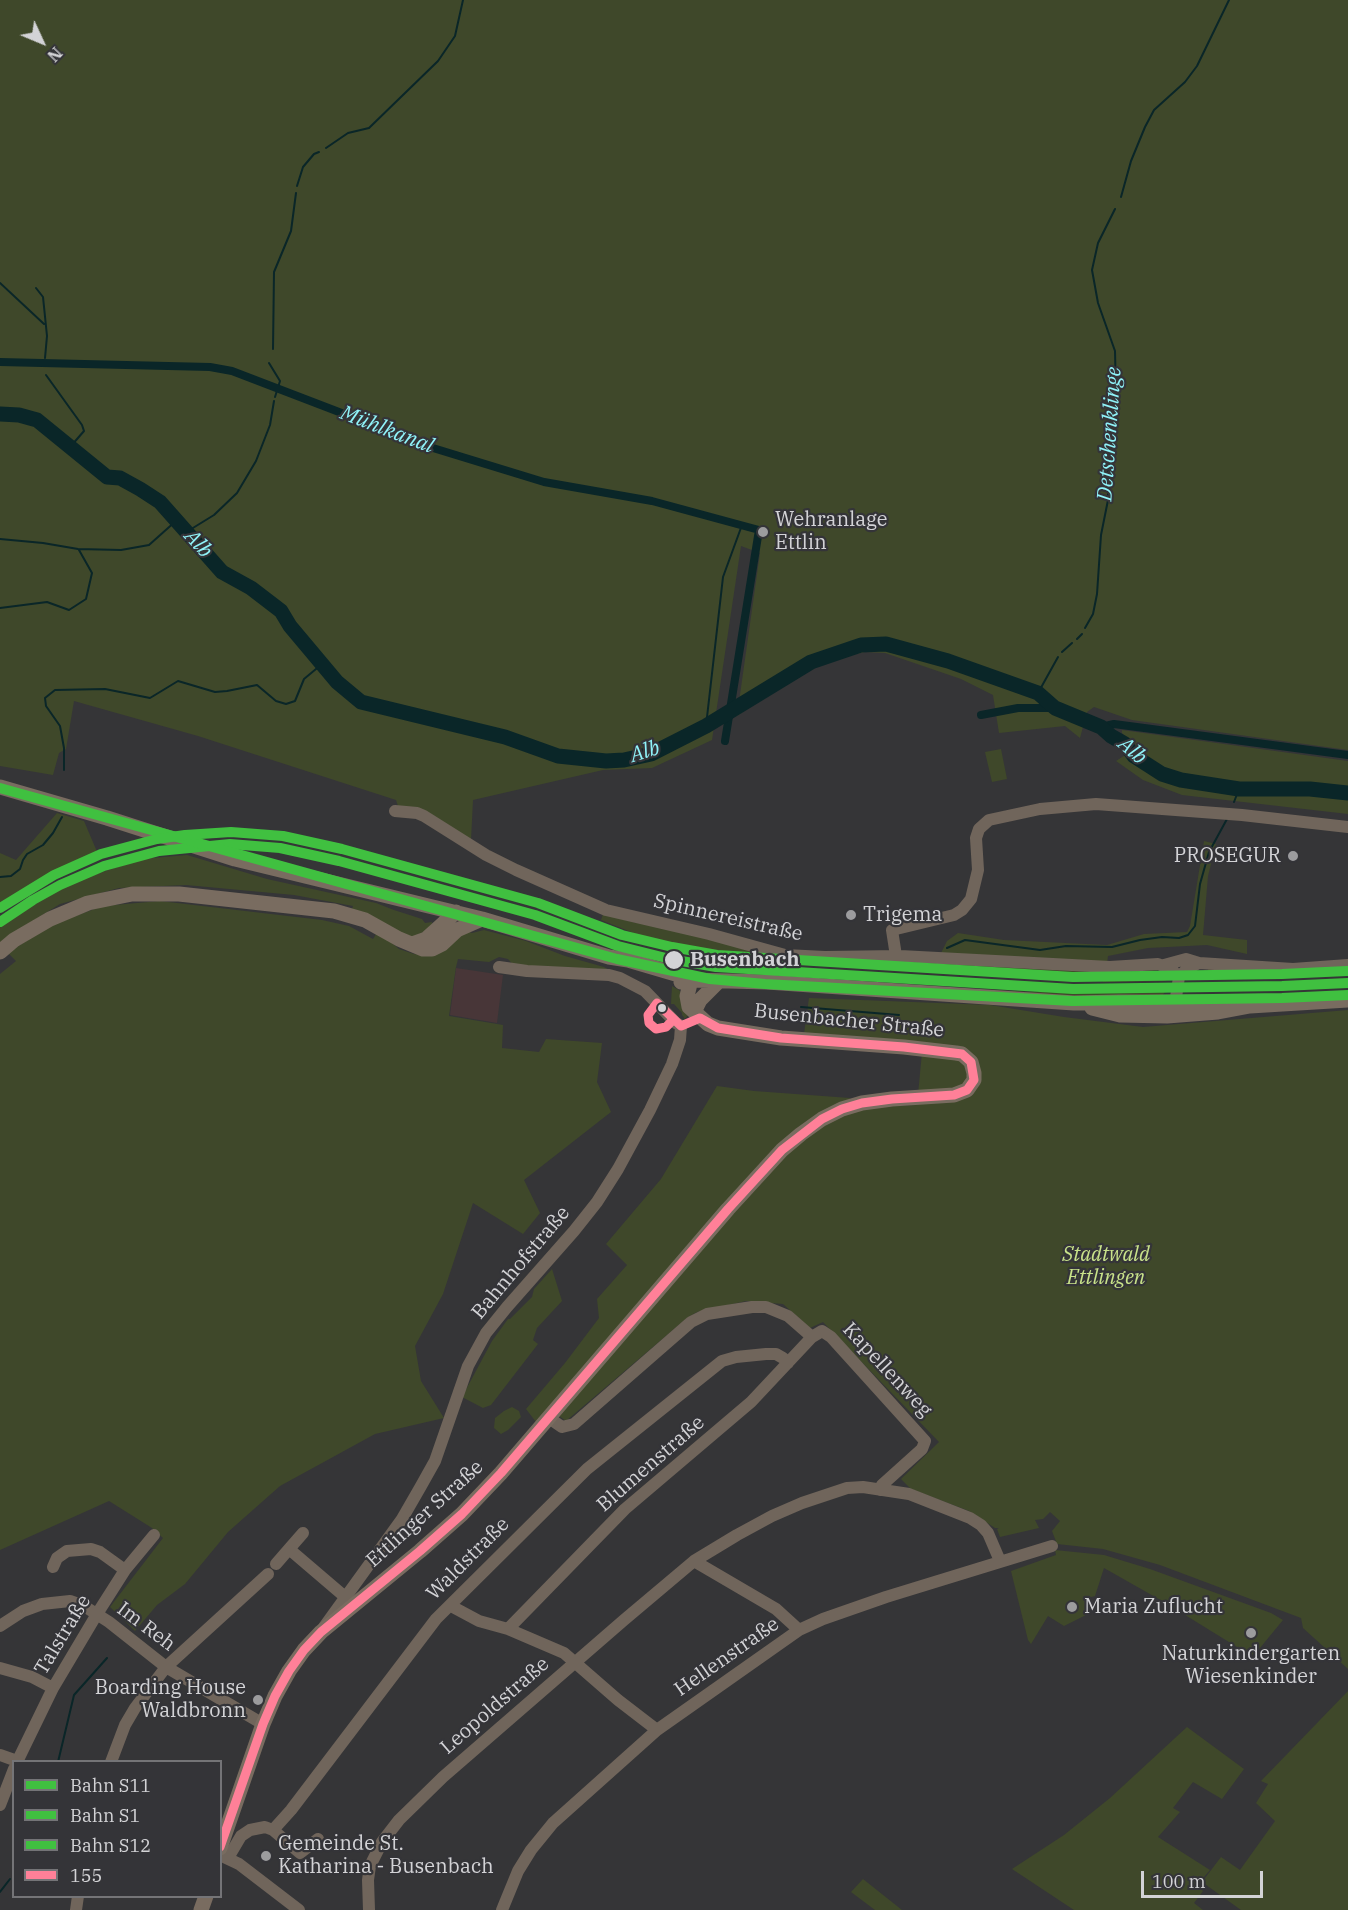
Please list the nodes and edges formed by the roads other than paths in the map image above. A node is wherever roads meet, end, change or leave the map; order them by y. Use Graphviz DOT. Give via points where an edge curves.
graph roads {
  1 [pos="0,788"];
  2 [pos="395,811"];
  3 [pos="1348,827"];
  4 [pos="421,903"];
  5 [pos="456,912"];
  6 [pos="482,919"];
  7 [pos="457,930"];
  8 [pos="437,931"];
  9 [pos="412,944"];
  10 [pos="0,952"];
  11 [pos="896,956"];
  12 [pos="1199,963"];
  13 [pos="1164,965"];
  14 [pos="1348,965"];
  15 [pos="499,967"];
  16 [pos="691,980"];
  17 [pos="1179,980"];
  18 [pos="718,982"];
  19 [pos="1348,1000"];
  20 [pos="1214,1002"];
  21 [pos="1250,1006"];
  22 [pos="1175,1009"];
  23 [pos="698,1013"];
  24 [pos="681,1026"];
  25 [pos="728,1209"];
  26 [pos="817,1334"];
  27 [pos="788,1363"];
  28 [pos="549,1418"];
  29 [pos="880,1490"];
  30 [pos="303,1533"];
  31 [pos="154,1535"];
  32 [pos="1052,1546"];
  33 [pos="289,1549"];
  34 [pos="694,1561"];
  35 [pos="1000,1561"];
  36 [pos="276,1564"];
  37 [pos="53,1567"];
  38 [pos="125,1570"];
  39 [pos="268,1574"];
  40 [pos="344,1596"];
  41 [pos="451,1606"];
  42 [pos="97,1614"];
  43 [pos="0,1626"];
  44 [pos="508,1629"];
  45 [pos="799,1630"];
  46 [pos="321,1632"];
  47 [pos="575,1662"];
  48 [pos="166,1667"];
  49 [pos="0,1668"];
  50 [pos="48,1685"];
  51 [pos="263,1724"];
  52 [pos="657,1730"];
  53 [pos="10,1759"];
  54 [pos="111,1760"];
  55 [pos="12,1774"];
  56 [pos="0,1805"];
  57 [pos="273,1830"];
  58 [pos="318,1839"];
  59 [pos="223,1854"];
  60 [pos="299,1910"];
  61 [pos="369,1910"];
  62 [pos="502,1910"];
  1 -- 4 [label="main road" via="235,859"];
  2 -- 11 [label="street, Spinnereistraße" via="424,816 486,855 606,910 785,955"];
  3 -- 11 [label="street" via="1096,804 1040,809 989,820 976,838 978,870 971,898 954,915 892,930"];
  4 -- 5 [label="main road"];
  4 -- 8 [label="main road" via="435,919"];
  5 -- 6 [label="main road"];
  5 -- 7 [label="main road"];
  5 -- 8 [label="main road"];
  6 -- 7 [label="main road"];
  6 -- 16 [label="main road" via="609,957 626,968 651,976 679,983"];
  7 -- 9 [label="main road" via="432,949"];
  8 -- 9 [label="main road"];
  9 -- 10 [label="main road" via="365,920 334,910 156,893 108,898 69,910 30,930"];
  11 -- 13 [label="street, Spinnereistraße" via="1110,967"];
  12 -- 13 [label="street, Spinnereistraße" via="1186,959"];
  12 -- 14 [label="street, Spinnereistraße" via="1293,969"];
  12 -- 17 [label="street" via="1186,969"];
  13 -- 17 [label="street"];
  15 -- 24 [label="street" via="620,978 645,991"];
  16 -- 18 [label="main road"];
  16 -- 23 [label="main road"];
  17 -- 20 [label="street" via="1190,994"];
  17 -- 22 [label="street"];
  18 -- 22 [label="main road" via="778,982"];
  18 -- 23 [label="main road" via="700,1000"];
  19 -- 21 [label="main road"];
  20 -- 21 [label="main road"];
  20 -- 22 [label="main road"];
  21 -- 22 [label="main road" via="1218,1012"];
  23 -- 24 [label="street"];
  23 -- 25 [label="main road, Busenbacher Straße" via="718,1028 781,1038 947,1051 962,1054 973,1067 971,1087 961,1093 862,1103 822,1119 783,1150"];
  24 -- 40 [label="street, Bahnhofstraße" via="672,1064 618,1169 580,1224 486,1333 463,1380 435,1461 402,1518"];
  25 -- 28 [label="main road, Ettlinger Straße"];
  26 -- 27 [label="street, Blumenstraße"];
  26 -- 28 [label="street, Kapellenweg" via="766,1307 707,1314 691,1322 574,1424 562,1427"];
  26 -- 29 [label="street, Kapellenweg" via="831,1337 925,1441 922,1449"];
  27 -- 41 [label="street, Waldstraße" via="776,1354 722,1361 587,1469"];
  27 -- 44 [label="street, Blumenstraße" via="751,1402 625,1509"];
  28 -- 46 [label="main road, Ettlinger Straße" via="462,1514"];
  29 -- 34 [label="street, Leopoldstraße" via="847,1488 802,1503"];
  29 -- 35 [label="street, Leopoldstraße" via="909,1494 970,1518 988,1533"];
  30 -- 33 [label="street"];
  31 -- 38 [label="street, Talstraße"];
  32 -- 35 [label="street, Hellenstraße"];
  33 -- 36 [label="street"];
  33 -- 40 [label="street"];
  34 -- 45 [label="street" via="776,1609"];
  34 -- 47 [label="street, Leopoldstraße"];
  35 -- 45 [label="street, Hellenstraße"];
  37 -- 38 [label="street" via="66,1551 91,1549"];
  38 -- 42 [label="street, Talstraße"];
  39 -- 48 [label="street"];
  40 -- 46 [label="street, Bahnhofstraße"];
  41 -- 44 [label="street" via="478,1621"];
  41 -- 57 [label="street, Waldstraße" via="436,1619"];
  42 -- 43 [label="street, Im Reh" via="70,1601 58,1601 23,1611"];
  42 -- 48 [label="street, Im Reh"];
  42 -- 50 [label="street, Talstraße"];
  44 -- 47 [label="street" via="564,1653"];
  45 -- 52 [label="street, Hellenstraße"];
  46 -- 51 [label="main road, Ettlinger Straße" via="289,1671"];
  47 -- 52 [label="street"];
  47 -- 61 [label="street, Leopoldstraße" via="399,1820 370,1866"];
  48 -- 51 [label="street, Im Reh"];
  48 -- 54 [label="street" via="124,1725"];
  49 -- 50 [label="street"];
  50 -- 53 [label="street, Talstraße"];
  51 -- 59 [label="main road, Ettlinger Straße"];
  52 -- 62 [label="street, Hellenstraße" via="553,1823 526,1857"];
  55 -- 56 [label="street"];
  57 -- 58 [label="street" via="300,1853"];
  57 -- 59 [label="street" via="250,1830"];
  59 -- 60 [label="street"];
}
